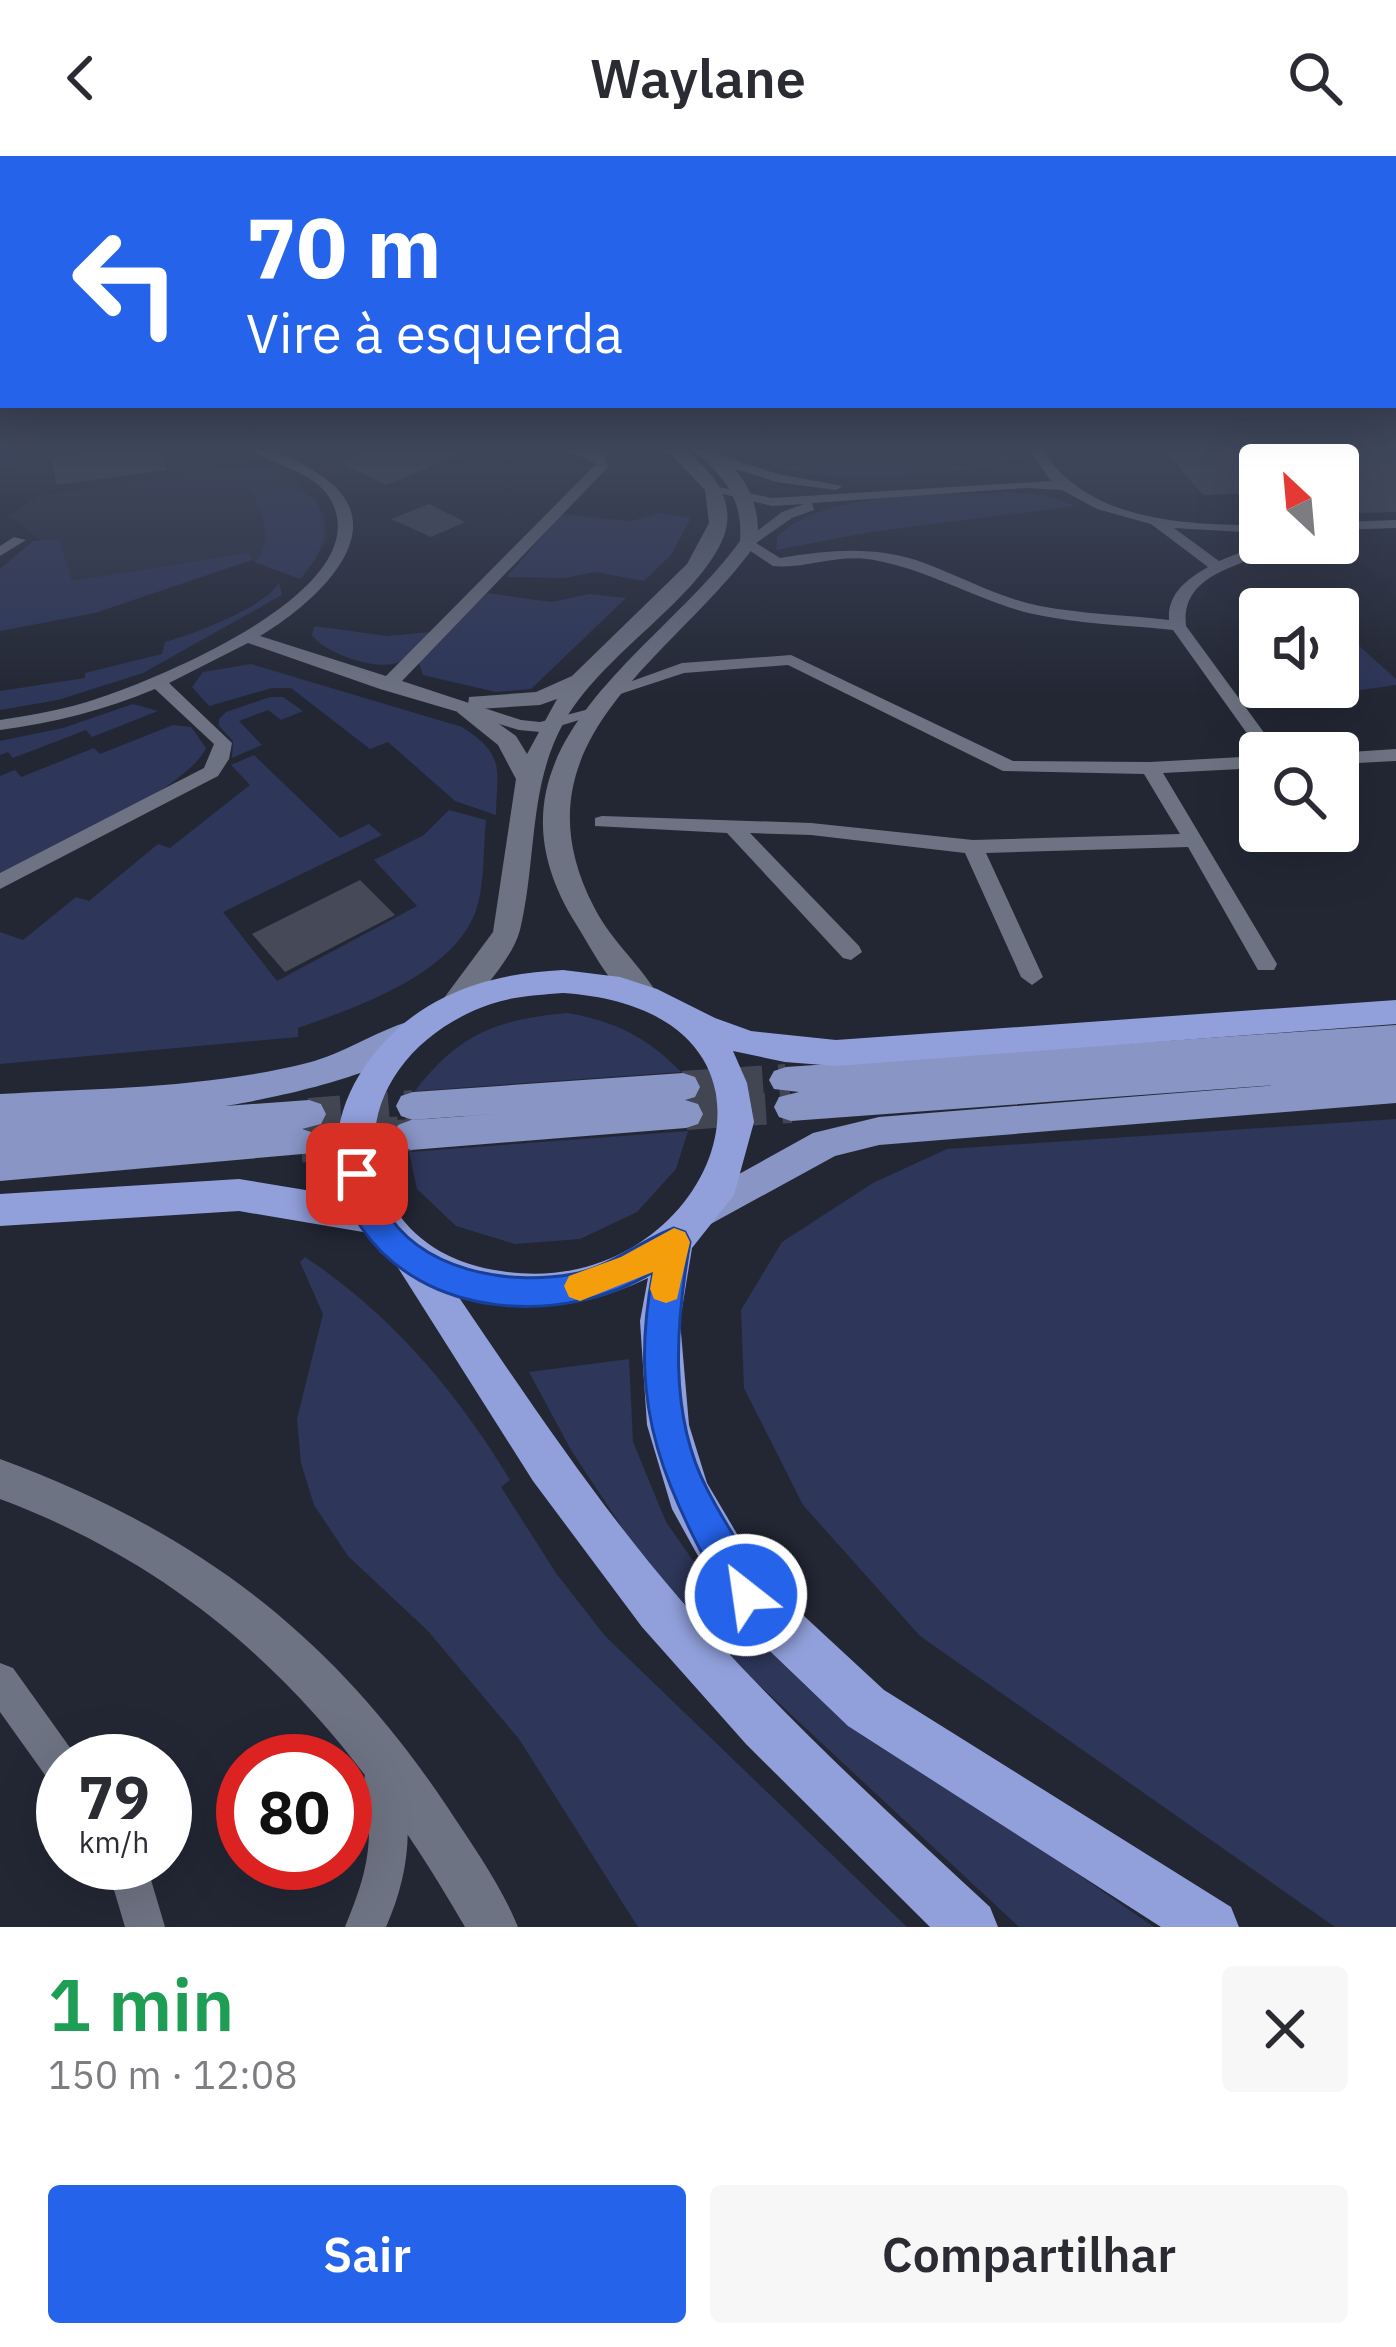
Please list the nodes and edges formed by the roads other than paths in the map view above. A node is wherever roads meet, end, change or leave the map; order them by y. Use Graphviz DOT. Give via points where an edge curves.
graph roads {
  1 [pos="347,533"];
  2 [pos="537,533"];
  3 [pos="714,533"];
  4 [pos="748,533"];
  5 [pos="761,533"];
  6 [pos="1172,533"];
  7 [pos="1233,533"];
  8 [pos="19,540"];
  9 [pos="748,542"];
  10 [pos="0,552"];
  11 [pos="1239,559"];
  12 [pos="1225,565"];
  13 [pos="1178,626"];
  14 [pos="247,638"];
  15 [pos="156,680"];
  16 [pos="580,681"];
  17 [pos="386,685"];
  18 [pos="608,693"];
  19 [pos="464,705"];
  20 [pos="593,713"];
  21 [pos="0,725"];
  22 [pos="551,725"];
  23 [pos="1255,732"];
  24 [pos="571,755"];
  25 [pos="1396,755"];
  26 [pos="1359,757"];
  27 [pos="1239,763"];
  28 [pos="1150,768"];
  29 [pos="528,779"];
  30 [pos="602,823"];
  31 [pos="731,825"];
  32 [pos="1194,840"];
  33 [pos="974,848"];
  34 [pos="0,882"];
  35 [pos="851,952"];
  36 [pos="1266,964"];
  37 [pos="1032,977"];
  38 [pos="645,997"];
  39 [pos="680,1014"];
  40 [pos="440,1015"];
  41 [pos="1396,1016"];
  42 [pos="1396,1038"];
  43 [pos="1396,1063"];
  44 [pos="1396,1088"];
  45 [pos="685,1100"];
  46 [pos="0,1108"];
  47 [pos="412,1120"];
  48 [pos="0,1137"];
  49 [pos="0,1166"];
  50 [pos="0,1210"];
  51 [pos="707,1210"];
  52 [pos="372,1217"];
  53 [pos="674,1242"];
  54 [pos="413,1262"];
  55 [pos="0,1479"];
  56 [pos="0,1682"];
  57 [pos="38,1734"];
  58 [pos="367,1734"];
  59 [pos="372,1740"];
  60 [pos="372,1744"];
  61 [pos="134,1890"];
  62 [pos="145,1927"];
  63 [pos="365,1927"];
  64 [pos="493,1927"];
  65 [pos="970,1927"];
  66 [pos="1211,1927"];
  1 -- 14 [label="street" via="331,575"];
  2 -- 17 [label="street"];
  3 -- 16 [label="street" via="694,568"];
  4 -- 9 [label="street"];
  5 -- 9 [label="street"];
  6 -- 12 [label="street"];
  7 -- 12 [label="street"];
  8 -- 10 [label="street"];
  9 -- 13 [label="street" via="778,563 847,552 895,558 1036,610"];
  9 -- 18 [label="street"];
  11 -- 12 [label="street"];
  12 -- 13 [label="street" via="1177,601"];
  13 -- 23 [label="street"];
  14 -- 15 [label="street"];
  14 -- 17 [label="street"];
  15 -- 21 [label="street" via="50,718"];
  15 -- 34 [label="street" via="223,743 211,772"];
  16 -- 19 [label="street" via="540,698"];
  16 -- 22 [label="street"];
  17 -- 19 [label="street"];
  18 -- 20 [label="street"];
  18 -- 28 [label="street" via="682,668 791,660 1010,767"];
  19 -- 22 [label="street" via="528,727"];
  19 -- 29 [label="street" via="508,740"];
  20 -- 22 [label="street"];
  20 -- 24 [label="street"];
  22 -- 24 [label="street"];
  22 -- 29 [label="street"];
  24 -- 38 [label="street" via="557,814 560,870 599,946"];
  25 -- 26 [label="street"];
  27 -- 28 [label="street"];
  28 -- 32 [label="street"];
  29 -- 40 [label="street" via="506,934"];
  30 -- 31 [label="street"];
  31 -- 33 [label="street"];
  31 -- 35 [label="street"];
  32 -- 33 [label="street"];
  32 -- 36 [label="street"];
  33 -- 37 [label="street"];
  38 -- 39 [label="highway"];
  38 -- 40 [label="highway" via="559,981 500,990"];
  39 -- 41 [label="highway" via="769,1048 836,1053"];
  39 -- 51 [label="highway" via="715,1049 736,1097 735,1152"];
  40 -- 46 [label="main road" via="372,1057 296,1080"];
  40 -- 52 [label="highway" via="378,1072 357,1120 357,1174"];
  42 -- 43 [label="main road" via="789,1093"];
  44 -- 51 [label="main road" via="879,1131 826,1143"];
  45 -- 47 [label="main road"];
  48 -- 49 [label="main road" via="305,1129"];
  50 -- 52 [label="highway" via="239,1195"];
  51 -- 53 [label="highway"];
  52 -- 54 [label="highway"];
  53 -- 54 [label="highway" via="632,1268 574,1288 506,1291"];
  53 -- 66 [label="highway" via="660,1321 668,1425 688,1493 746,1595 866,1708"];
  54 -- 65 [label="highway" via="538,1450 696,1653"];
  55 -- 58 [label="street" via="102,1520 206,1582 296,1655"];
  56 -- 57 [label="street"];
  59 -- 64 [label="street" via="440,1833"];
  60 -- 63 [label="street" via="391,1832 379,1900"];
  61 -- 62 [label="street"];
}
